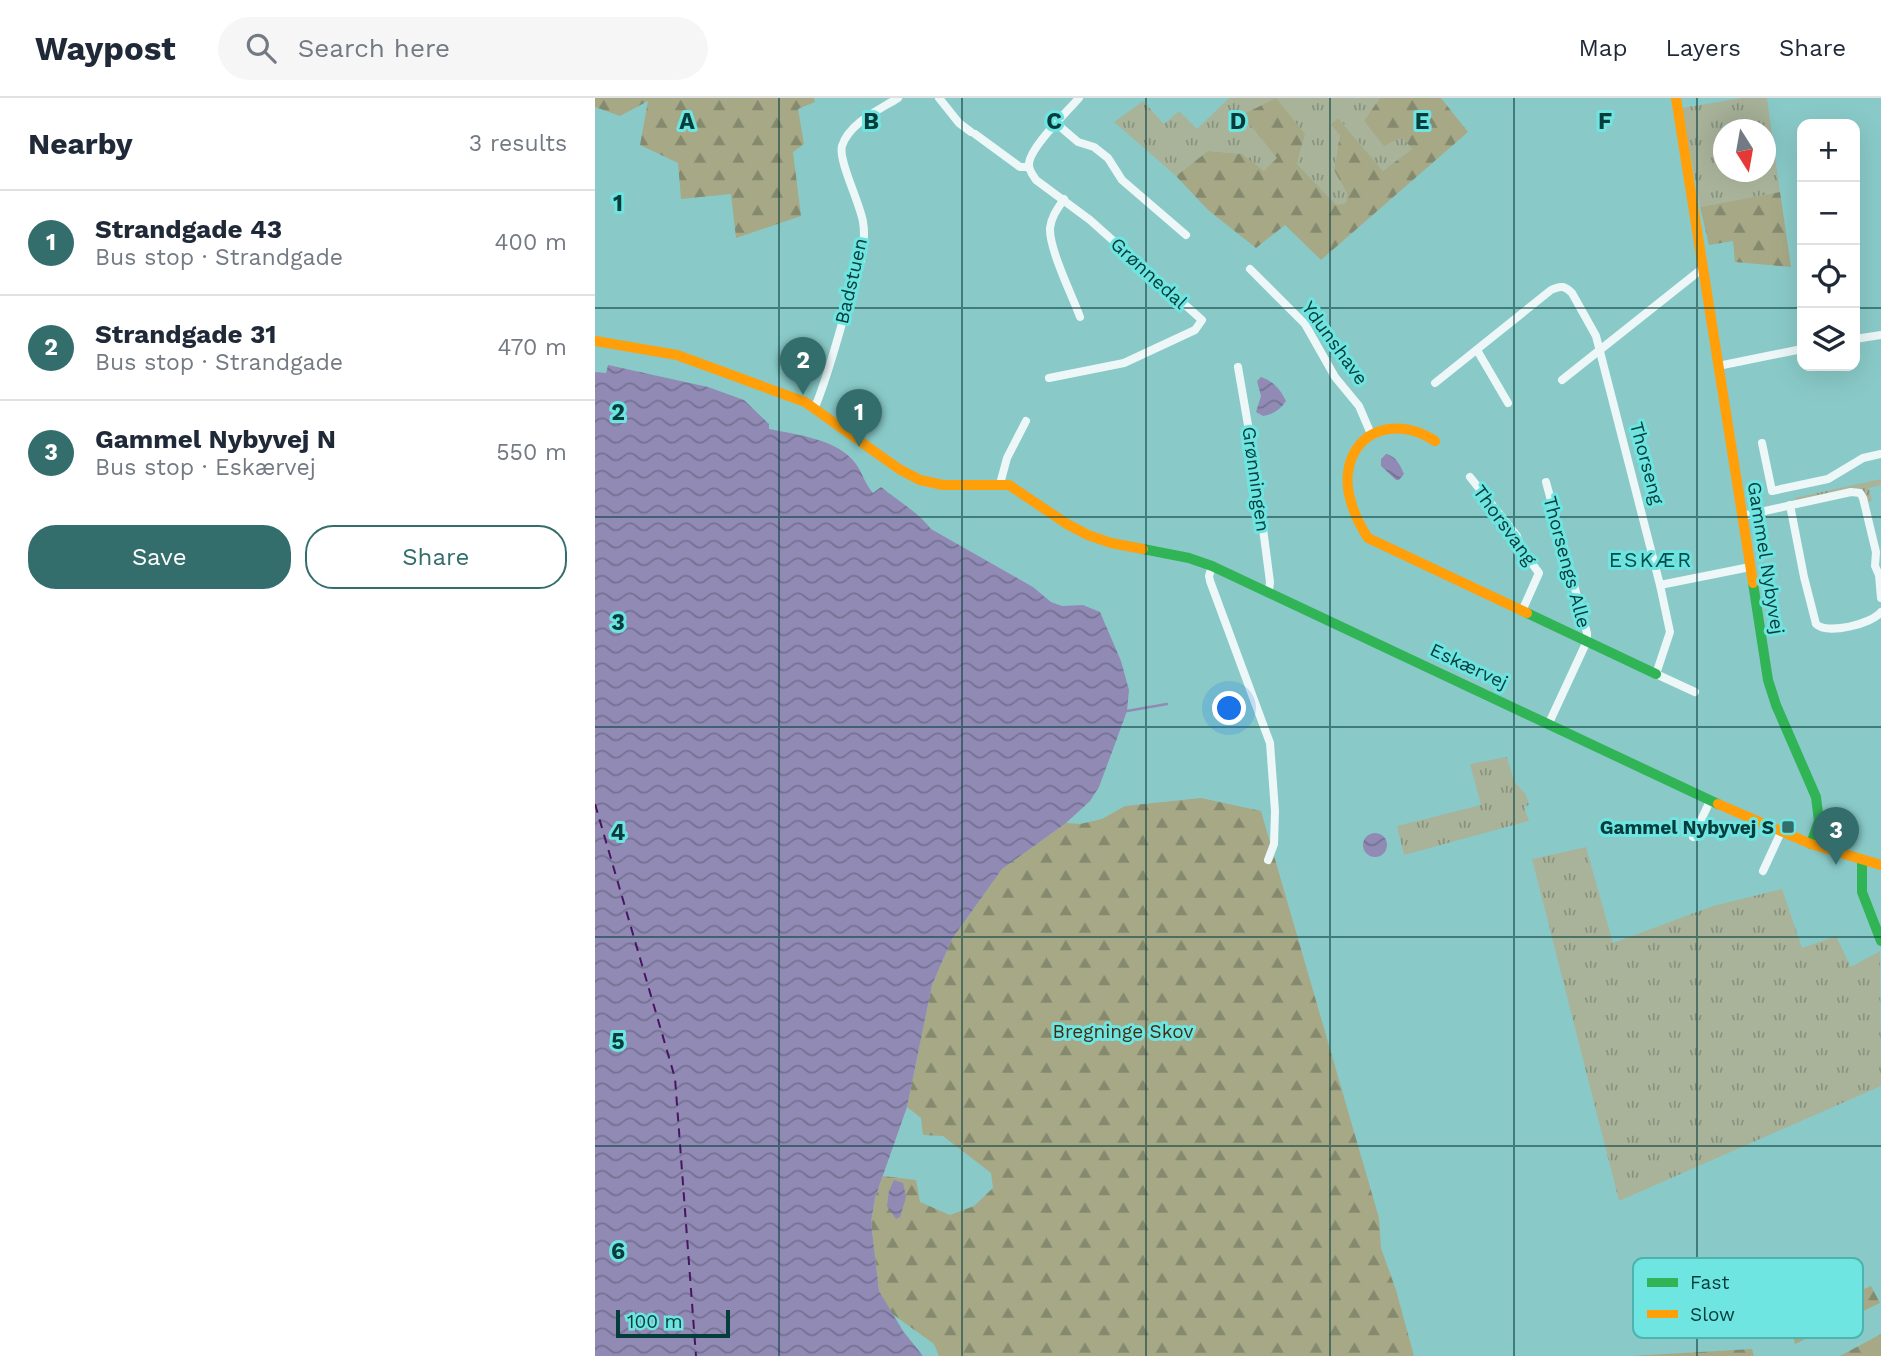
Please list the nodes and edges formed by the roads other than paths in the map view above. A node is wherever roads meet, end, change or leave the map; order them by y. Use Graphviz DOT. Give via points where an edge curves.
graph roads {
  1 [pos="898,98"];
  2 [pos="939,98"];
  3 [pos="1079,98"];
  4 [pos="1676,98"];
  5 [pos="1057,124"];
  6 [pos="1028,167"];
  7 [pos="1064,199"];
  8 [pos="1186,235"];
  9 [pos="1703,268"];
  10 [pos="1250,269"];
  11 [pos="1260,279"];
  12 [pos="1251,287"];
  13 [pos="1080,317"];
  14 [pos="1881,335"];
  15 [pos="1860,338"];
  16 [pos="595,341"];
  17 [pos="1477,350"];
  18 [pos="1599,350"];
  19 [pos="1797,350"];
  20 [pos="1718,366"];
  21 [pos="1238,367"];
  22 [pos="1049,378"];
  23 [pos="1562,380"];
  24 [pos="1434,383"];
  25 [pos="1508,403"];
  26 [pos="814,407"];
  27 [pos="1026,421"];
  28 [pos="1371,434"];
  29 [pos="1435,441"];
  30 [pos="1762,443"];
  31 [pos="1881,454"];
  32 [pos="1470,477"];
  33 [pos="1546,482"];
  34 [pos="1000,484"];
  35 [pos="1788,488"];
  36 [pos="1791,505"];
  37 [pos="1742,516"];
  38 [pos="1212,566"];
  39 [pos="1750,568"];
  40 [pos="1660,585"];
  41 [pos="1269,591"];
  42 [pos="1881,598"];
  43 [pos="1522,611"];
  44 [pos="1881,612"];
  45 [pos="1587,641"];
  46 [pos="1656,674"];
  47 [pos="1695,692"];
  48 [pos="1549,723"];
  49 [pos="1710,801"];
  50 [pos="1781,832"];
  51 [pos="1693,837"];
  52 [pos="1811,844"];
  53 [pos="1268,860"];
  54 [pos="1862,860"];
  55 [pos="1881,865"];
  56 [pos="1763,871"];
  57 [pos="1881,941"];
  1 -- 26 [label="street, Badstuen" via="864,119 841,149 864,236"];
  2 -- 6 [label="street, Grønnedal" via="959,123 1020,167"];
  3 -- 5 [label="street"];
  4 -- 9 [label="street, Gammel Nybyvej"];
  5 -- 6 [label="street" via="1032,153"];
  5 -- 8 [label="street" via="1108,158 1122,180"];
  6 -- 7 [label="street, Grønnedal" via="1036,180"];
  7 -- 13 [label="street" via="1050,229"];
  7 -- 22 [label="street, Grønnedal" via="1202,320 1195,330 1124,363"];
  9 -- 18 [label="street"];
  9 -- 20 [label="street, Gammel Nybyvej"];
  10 -- 11 [label="street, Ydunshave"];
  11 -- 12 [label="street"];
  11 -- 28 [label="street, Ydunshave" via="1305,324 1335,377 1359,406"];
  14 -- 15 [label="street"];
  16 -- 26 [label="street" via="677,355"];
  17 -- 18 [label="street, Thorseng" via="1559,286 1572,293"];
  17 -- 24 [label="street"];
  17 -- 25 [label="street"];
  18 -- 23 [label="street"];
  18 -- 40 [label="street, Thorseng"];
  19 -- 20 [label="street"];
  20 -- 37 [label="street, Gammel Nybyvej"];
  21 -- 41 [label="street, Grønningen"];
  26 -- 34 [label="street" via="913,477 943,485"];
  27 -- 34 [label="street"];
  28 -- 29 [label="street" via="1405,426"];
  28 -- 43 [label="street" via="1357,447 1347,472 1349,491 1368,538"];
  30 -- 35 [label="street" via="1772,491"];
  31 -- 35 [label="street" via="1863,458 1828,479"];
  32 -- 43 [label="street, Thorsvang" via="1517,536 1539,573"];
  33 -- 45 [label="street, Thorsengs Alle"];
  34 -- 38 [label="street, Eskærvej" via="1017,489 1088,535"];
  35 -- 36 [label="street"];
  36 -- 37 [label="street"];
  36 -- 42 [label="street" via="1851,492 1861,494"];
  36 -- 44 [label="street" via="1804,578 1819,628 1831,630 1868,621"];
  37 -- 39 [label="street, Gammel Nybyvej"];
  38 -- 41 [label="street, Eskærvej"];
  38 -- 53 [label="street" via="1210,581 1270,743 1275,811 1274,844"];
  39 -- 40 [label="street"];
  39 -- 52 [label="street, Gammel Nybyvej" via="1771,693 1816,797 1819,821"];
  40 -- 46 [label="street, Thorseng" via="1670,632"];
  41 -- 48 [label="street, Eskærvej"];
  43 -- 45 [label="street"];
  45 -- 46 [label="street"];
  45 -- 48 [label="street"];
  46 -- 47 [label="street"];
  48 -- 49 [label="street, Eskærvej"];
  49 -- 50 [label="street, Eskærvej"];
  49 -- 51 [label="street"];
  50 -- 52 [label="street, Eskærvej"];
  50 -- 56 [label="street"];
  52 -- 54 [label="street, Eskærvej"];
  54 -- 55 [label="street, Eskærvej"];
  54 -- 57 [label="street" via="1861,890"];
}
